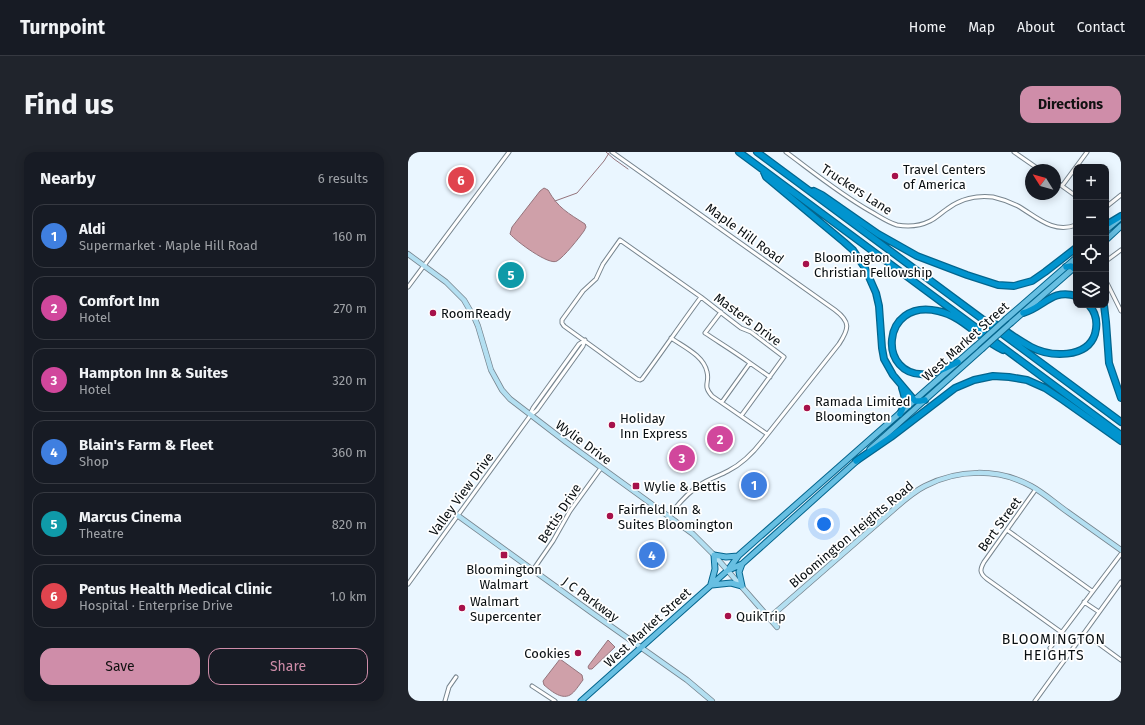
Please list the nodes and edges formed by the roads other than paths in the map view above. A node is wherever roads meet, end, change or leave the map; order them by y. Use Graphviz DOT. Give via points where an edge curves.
graph roads {
  1 [pos="509,152"];
  2 [pos="612,152"];
  3 [pos="739,152"];
  4 [pos="758,152"];
  5 [pos="786,152"];
  6 [pos="1014,152"];
  7 [pos="1087,152"];
  8 [pos="1031,164"];
  9 [pos="1078,164"];
  10 [pos="760,167"];
  11 [pos="1073,171"];
  12 [pos="798,182"];
  13 [pos="1062,186"];
  14 [pos="1073,194"];
  15 [pos="1121,195"];
  16 [pos="1109,205"];
  17 [pos="1121,217"];
  18 [pos="1109,223"];
  19 [pos="1073,226"];
  20 [pos="1121,226"];
  21 [pos="1109,227"];
  22 [pos="1109,237"];
  23 [pos="1073,250"];
  24 [pos="1121,250"];
  25 [pos="408,254"];
  26 [pos="1073,260"];
  27 [pos="1109,260"];
  28 [pos="424,266"];
  29 [pos="1066,266"];
  30 [pos="1073,267"];
  31 [pos="1073,270"];
  32 [pos="408,287"];
  33 [pos="1109,287"];
  34 [pos="1073,296"];
  35 [pos="701,297"];
  36 [pos="1091,308"];
  37 [pos="1104,308"];
  38 [pos="1121,311"];
  39 [pos="721,312"];
  40 [pos="1023,313"];
  41 [pos="982,319"];
  42 [pos="671,338"];
  43 [pos="584,340"];
  44 [pos="1012,354"];
  45 [pos="958,362"];
  46 [pos="750,363"];
  47 [pos="770,377"];
  48 [pos="902,386"];
  49 [pos="1121,398"];
  50 [pos="925,400"];
  51 [pos="915,401"];
  52 [pos="722,402"];
  53 [pos="900,414"];
  54 [pos="530,416"];
  55 [pos="741,416"];
  56 [pos="1121,422"];
  57 [pos="767,434"];
  58 [pos="1121,435"];
  59 [pos="1121,441"];
  60 [pos="856,461"];
  61 [pos="601,468"];
  62 [pos="1036,489"];
  63 [pos="457,515"];
  64 [pos="669,516"];
  65 [pos="1007,530"];
  66 [pos="1121,550"];
  67 [pos="1121,554"];
  68 [pos="714,555"];
  69 [pos="739,555"];
  70 [pos="742,564"];
  71 [pos="533,570"];
  72 [pos="728,570"];
  73 [pos="1121,582"];
  74 [pos="408,584"];
  75 [pos="711,585"];
  76 [pos="742,586"];
  77 [pos="1092,591"];
  78 [pos="1084,602"];
  79 [pos="1099,612"];
  80 [pos="769,618"];
  81 [pos="777,627"];
  82 [pos="1061,632"];
  83 [pos="1084,633"];
  84 [pos="640,648"];
  85 [pos="1050,648"];
  86 [pos="1121,660"];
  87 [pos="456,677"];
  88 [pos="532,686"];
  89 [pos="444,701"];
  90 [pos="555,701"];
  91 [pos="581,701"];
  92 [pos="712,701"];
  93 [pos="1035,701"];
  1 -- 28 [label="street"];
  2 -- 57 [label="street, Maple Hill Road" via="845,319 847,328 844,336"];
  3 -- 10 [label="highway"];
  4 -- 12 [label="highway"];
  5 -- 19 [label="street, Truckers Lane" via="854,201 886,221 898,225 925,223 960,202 985,196 1012,203 1050,225 1064,228"];
  6 -- 8 [label="street"];
  7 -- 9 [label="street"];
  10 -- 44 [label="highway"];
  10 -- 48 [label="highway" via="766,177 853,250 865,268 879,306 884,359"];
  11 -- 13 [label="street"];
  12 -- 23 [label="highway" via="822,194 878,234 917,256 998,285 1014,286 1032,281"];
  12 -- 41 [label="highway"];
  13 -- 14 [label="street"];
  15 -- 16 [label="street"];
  17 -- 18 [label="highway"];
  17 -- 21 [label="main road"];
  20 -- 22 [label="main road"];
  24 -- 27 [label="street"];
  25 -- 28 [label="main road, Wylie Drive"];
  26 -- 29 [label="main road, West Market Street"];
  28 -- 32 [label="street"];
  28 -- 54 [label="main road, Wylie Drive" via="464,300 478,326 495,379 510,400"];
  29 -- 30 [label="highway"];
  29 -- 45 [label="main road, West Market Street, bridge"];
  31 -- 40 [label="main road, West Market Street"];
  33 -- 38 [label="street"];
  34 -- 40 [label="highway" via="1054,296 1031,311"];
  35 -- 39 [label="street, Masters Drive"];
  35 -- 42 [label="street"];
  35 -- 43 [label="street, Masters Drive" via="620,240 596,279 562,320 564,326"];
  36 -- 41 [label="highway" via="1096,318 1095,334 1082,350 1070,354 1056,354 1030,347 994,323"];
  37 -- 49 [label="highway" via="1109,363"];
  39 -- 46 [label="street" via="705,333"];
  39 -- 47 [label="street, Masters Drive" via="784,357"];
  40 -- 50 [label="main road, West Market Street, bridge"];
  41 -- 56 [label="highway"];
  42 -- 43 [label="street" via="642,379 638,380"];
  42 -- 52 [label="street" via="699,358 708,374 708,391"];
  43 -- 54 [label="street, Valley View Drive" via="583,346"];
  44 -- 45 [label="highway" via="995,346 956,318 940,311 915,311 904,317 893,332 892,351 896,360 906,369 926,374"];
  44 -- 58 [label="highway"];
  45 -- 51 [label="main road, West Market Street"];
  46 -- 47 [label="street"];
  46 -- 52 [label="street"];
  47 -- 55 [label="street"];
  48 -- 51 [label="highway"];
  48 -- 53 [label="highway" via="905,402"];
  50 -- 51 [label="highway"];
  50 -- 60 [label="main road, West Market Street"];
  51 -- 53 [label="main road, West Market Street"];
  52 -- 55 [label="street"];
  53 -- 69 [label="main road, West Market Street"];
  54 -- 61 [label="main road, Wylie Drive"];
  54 -- 63 [label="street, Valley View Drive"];
  55 -- 57 [label="street"];
  57 -- 64 [label="street, Maple Hill Road" via="750,455 734,468 699,485"];
  59 -- 60 [label="highway" via="1045,388 1027,380 993,376 955,388"];
  60 -- 70 [label="main road, West Market Street"];
  61 -- 64 [label="main road, Wylie Drive"];
  61 -- 71 [label="street, Bettis Drive"];
  62 -- 65 [label="street, Bert Street"];
  62 -- 66 [label="main road, Bloomington Heights Road"];
  62 -- 80 [label="main road, Bloomington Heights Road" via="1012,478 983,473 946,477 926,485 893,510"];
  63 -- 71 [label="main road, J C Parkway"];
  63 -- 74 [label="street, Valley View Drive"];
  64 -- 68 [label="main road, Wylie Drive" via="697,537"];
  65 -- 77 [label="street"];
  65 -- 82 [label="street, Bert Street" via="980,571 983,576"];
  67 -- 77 [label="street"];
  68 -- 69 [label="main road"];
  68 -- 72 [label="main road, Wylie Drive"];
  68 -- 75 [label="main road" via="715,569"];
  69 -- 72 [label="main road, West Market Street"];
  70 -- 72 [label="main road, West Market Street"];
  70 -- 76 [label="main road" via="739,572"];
  71 -- 84 [label="main road, J C Parkway"];
  72 -- 75 [label="main road, West Market Street"];
  72 -- 76 [label="main road, Wylie Drive"];
  73 -- 79 [label="street"];
  75 -- 76 [label="main road" via="731,583"];
  75 -- 84 [label="main road, West Market Street"];
  76 -- 80 [label="main road, Wylie Drive"];
  77 -- 78 [label="street"];
  78 -- 79 [label="street"];
  78 -- 82 [label="street"];
  79 -- 83 [label="street"];
  80 -- 81 [label="main road, Wylie Drive"];
  82 -- 85 [label="street"];
  83 -- 86 [label="street"];
  83 -- 93 [label="street"];
  84 -- 91 [label="main road, West Market Street"];
  84 -- 92 [label="main road, J C Parkway" via="687,680"];
  87 -- 89 [label="street"];
  88 -- 90 [label="street"];
}
